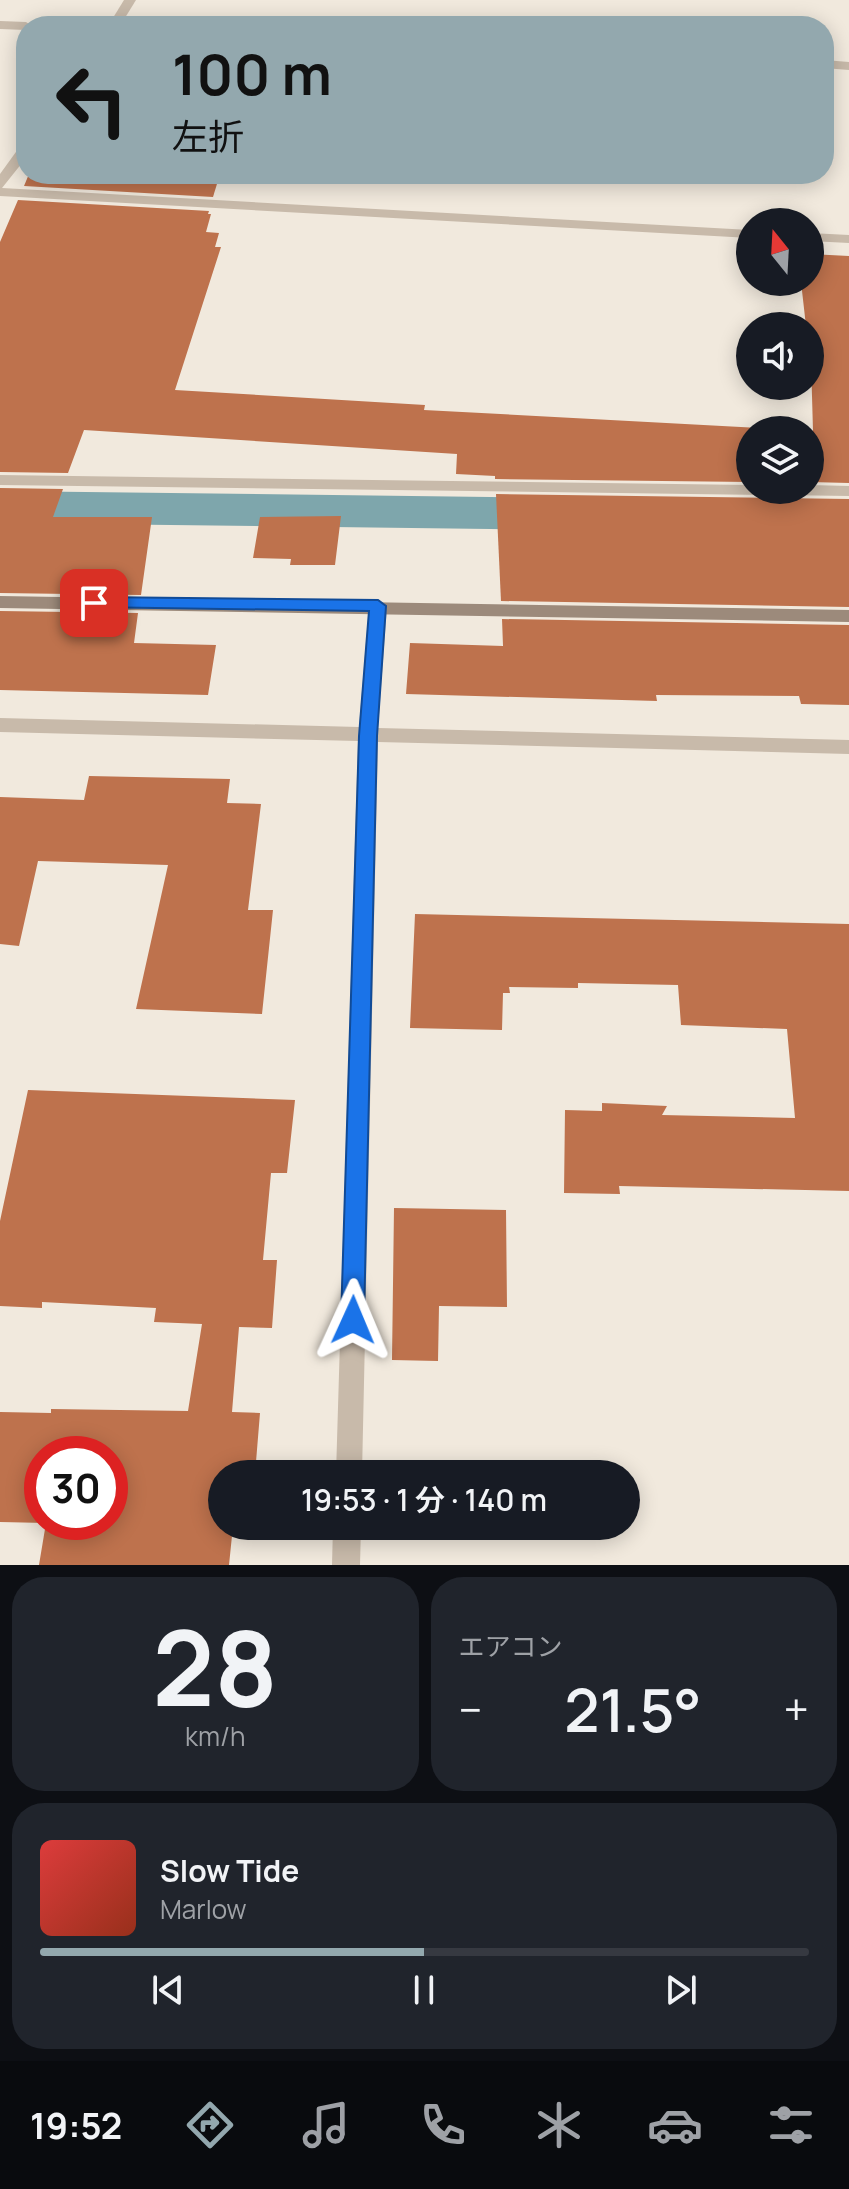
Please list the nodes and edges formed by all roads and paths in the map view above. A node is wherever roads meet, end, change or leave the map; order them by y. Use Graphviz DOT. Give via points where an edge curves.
graph roads {
  1 [pos="16,162"];
  2 [pos="0,184"];
  3 [pos="0,192"];
  4 [pos="736,233"];
  5 [pos="824,238"];
  6 [pos="849,239"];
  7 [pos="0,480"];
  8 [pos="736,490"];
  9 [pos="824,491"];
  10 [pos="849,491"];
  11 [pos="0,602"];
  12 [pos="378,606"];
  13 [pos="849,616"];
  14 [pos="0,725"];
  15 [pos="368,736"];
  16 [pos="849,747"];
  17 [pos="349,1460"];
  18 [pos="347,1540"];
  19 [pos="346,1565"];
  1 -- 2 [label="street"];
  3 -- 4 [label="street"];
  5 -- 6 [label="street"];
  7 -- 8 [label="street"];
  9 -- 10 [label="street"];
  11 -- 12 [label="street"];
  12 -- 13 [label="street"];
  12 -- 15 [label="street"];
  14 -- 15 [label="street"];
  15 -- 16 [label="street"];
  15 -- 17 [label="street"];
  18 -- 19 [label="street"];
}
